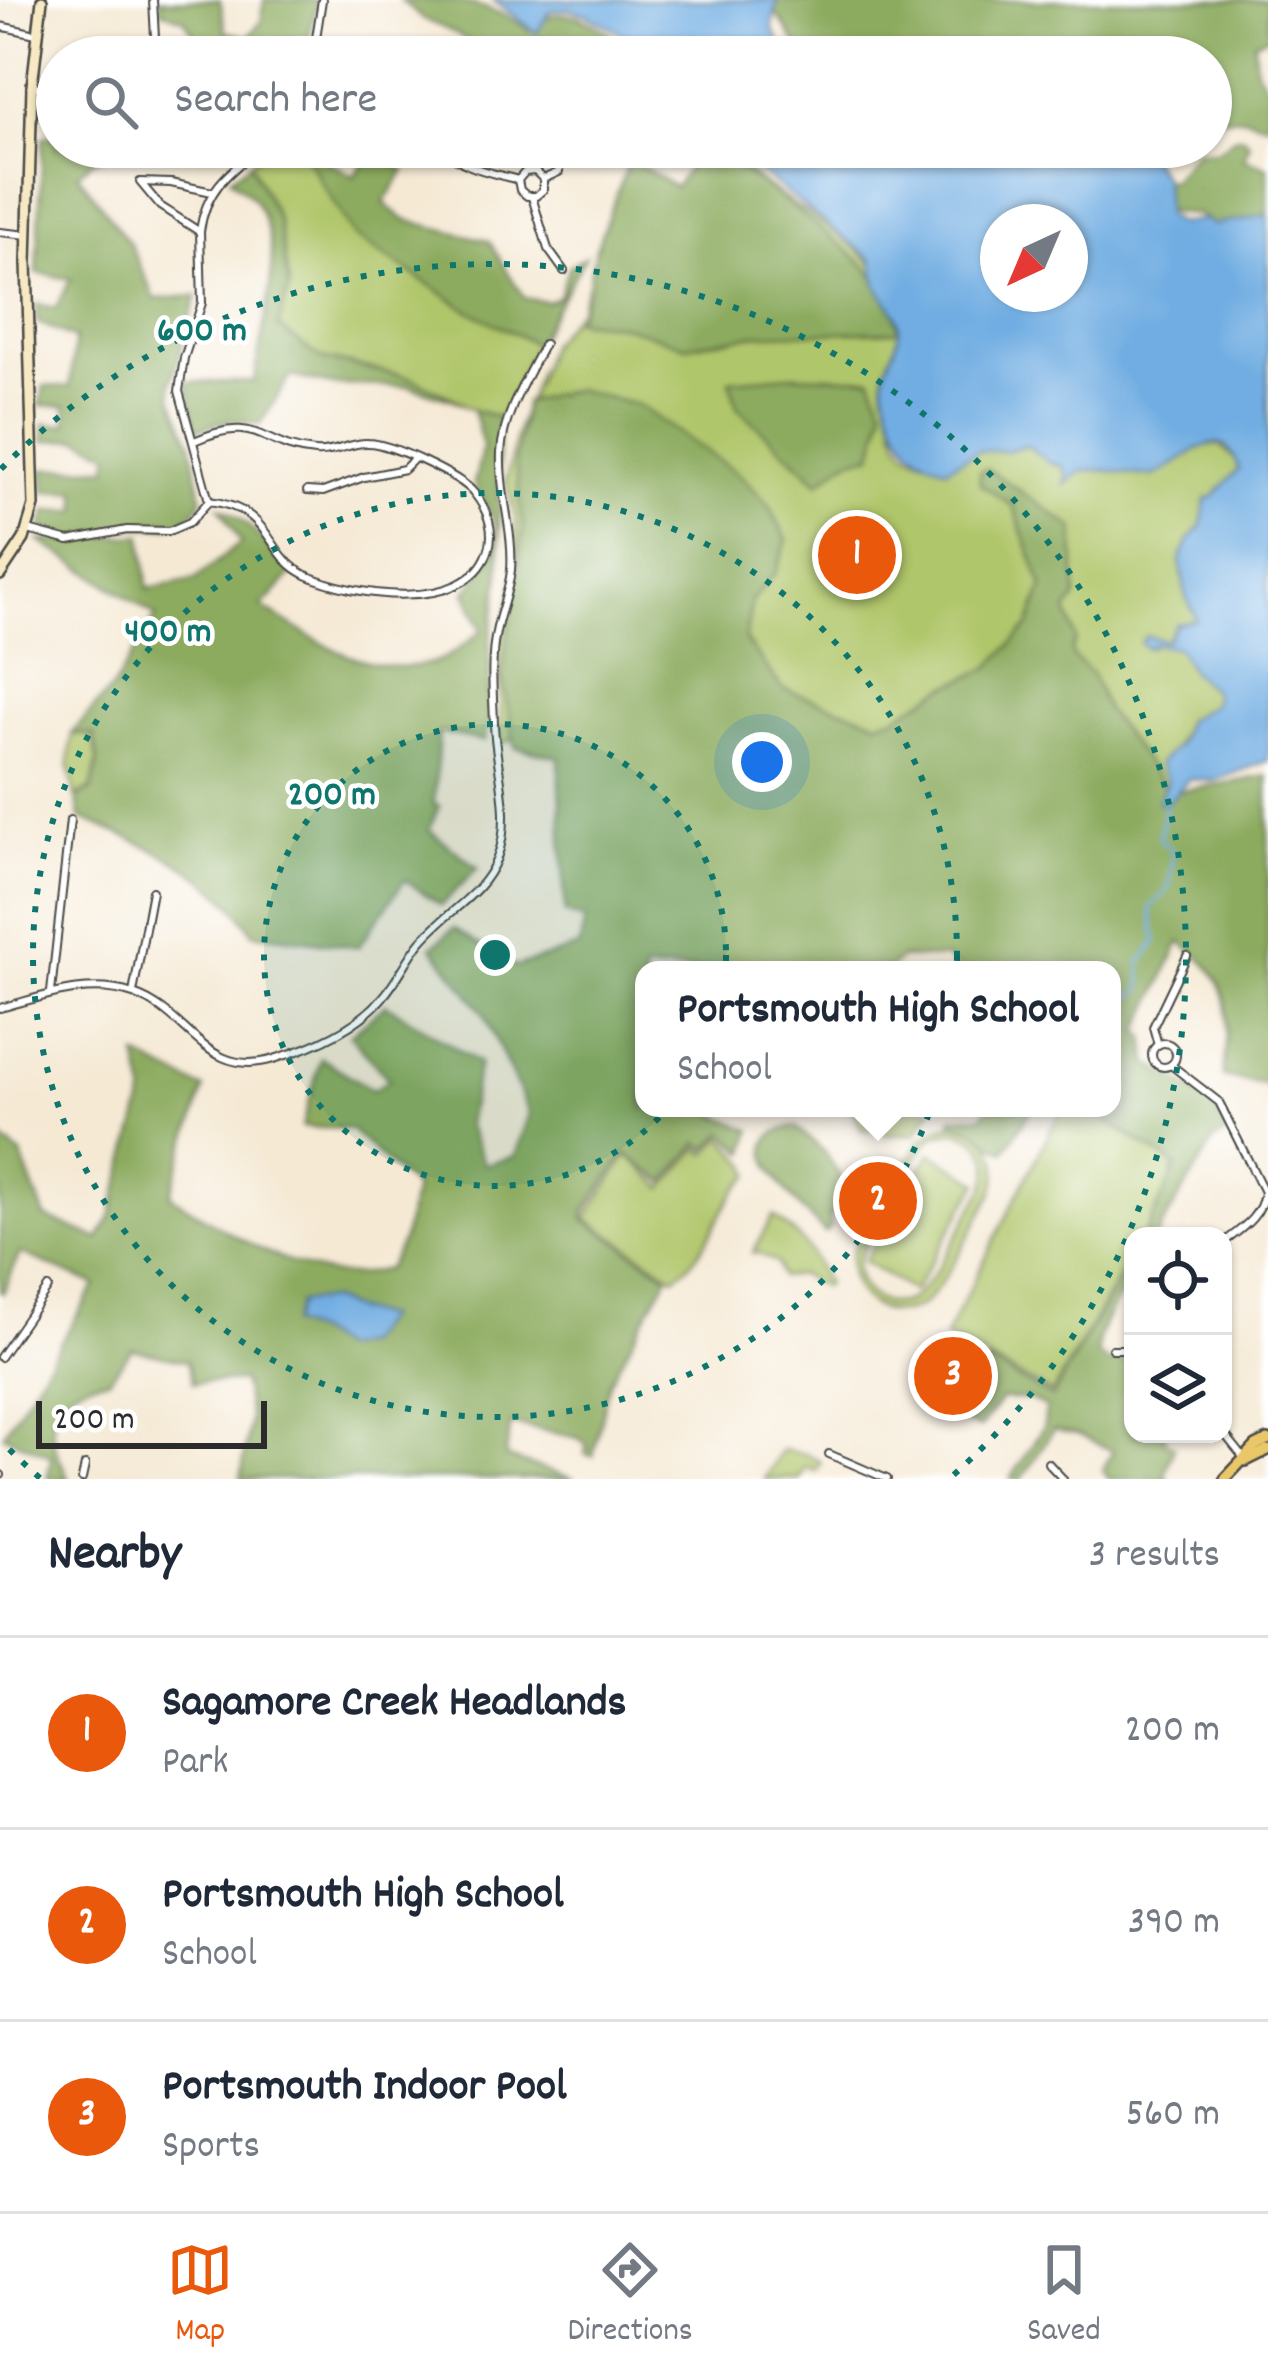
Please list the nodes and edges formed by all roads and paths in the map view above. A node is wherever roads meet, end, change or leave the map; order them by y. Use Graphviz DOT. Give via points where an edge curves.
graph roads {
  1 [pos="42,0"];
  2 [pos="152,0"];
  3 [pos="322,0"];
  4 [pos="0,26"];
  5 [pos="37,34"];
  6 [pos="155,36"];
  7 [pos="316,36"];
  8 [pos="36,44"];
  9 [pos="32,86"];
  10 [pos="36,87"];
  11 [pos="234,168"];
  12 [pos="476,168"];
  13 [pos="559,168"];
  14 [pos="543,178"];
  15 [pos="518,180"];
  16 [pos="212,192"];
  17 [pos="532,197"];
  18 [pos="0,232"];
  19 [pos="200,232"];
  20 [pos="28,235"];
  21 [pos="564,271"];
  22 [pos="544,344"];
  23 [pos="194,441"];
  24 [pos="415,458"];
  25 [pos="307,491"];
  26 [pos="209,501"];
  27 [pos="28,530"];
  28 [pos="0,575"];
  29 [pos="70,820"];
  30 [pos="152,891"];
  31 [pos="1187,956"];
  32 [pos="51,992"];
  33 [pos="133,994"];
  34 [pos="0,1008"];
  35 [pos="1158,1045"];
  36 [pos="1171,1065"];
  37 [pos="1232,1236"];
  38 [pos="48,1288"];
  39 [pos="1112,1349"];
  40 [pos="1124,1349"];
  41 [pos="0,1357"];
  42 [pos="1268,1440"];
  43 [pos="1232,1443"];
  44 [pos="1268,1450"];
  45 [pos="829,1454"];
  46 [pos="1246,1461"];
  47 [pos="1048,1463"];
  48 [pos="85,1466"];
  49 [pos="82,1479"];
  50 [pos="886,1479"];
  51 [pos="1063,1479"];
  52 [pos="1225,1479"];
  1 -- 5 [label="main road"];
  2 -- 6 [label="street"];
  3 -- 7 [label="street"];
  4 -- 5 [label="street"];
  8 -- 9 [label="main road"];
  9 -- 10 [label="street"];
  9 -- 20 [label="main road"];
  11 -- 16 [label="street"];
  12 -- 15 [label="street"];
  13 -- 14 [label="street"];
  14 -- 15 [label="street" via="530,171"];
  14 -- 17 [label="street" via="543,190"];
  15 -- 17 [label="street"];
  16 -- 19 [label="street"];
  16 -- 19 [label="street" via="140,182"];
  17 -- 21 [label="street"];
  18 -- 20 [label="street"];
  19 -- 23 [label="street" via="202,303 179,391"];
  20 -- 27 [label="main road" via="35,487"];
  22 -- 33 [label="street" via="509,418 501,456 511,569 494,640 494,719 504,823 489,874 363,1016 270,1060 222,1058"];
  23 -- 24 [label="street" via="247,428 301,450 375,443"];
  23 -- 26 [label="street"];
  24 -- 25 [label="street" via="404,470"];
  24 -- 26 [label="street" via="470,487 492,542 472,574 421,595 307,575 245,510"];
  26 -- 27 [label="street" via="169,531 69,542"];
  27 -- 28 [label="main road"];
  29 -- 32 [label="street"];
  30 -- 33 [label="street"];
  31 -- 35 [label="street" via="1153,1027"];
  32 -- 33 [label="street"];
  32 -- 34 [label="street"];
  35 -- 36 [label="street" via="1173,1048"];
  35 -- 36 [label="street" via="1154,1061"];
  36 -- 37 [label="street" via="1219,1102 1264,1192 1252,1219"];
  38 -- 41 [label="street"];
  39 -- 40 [label="street"];
  42 -- 46 [label="main road"];
  43 -- 46 [label="street"];
  44 -- 46 [label="main road"];
  45 -- 50 [label="street"];
  46 -- 52 [label="main road"];
  47 -- 51 [label="street"];
  48 -- 49 [label="street"];
}
